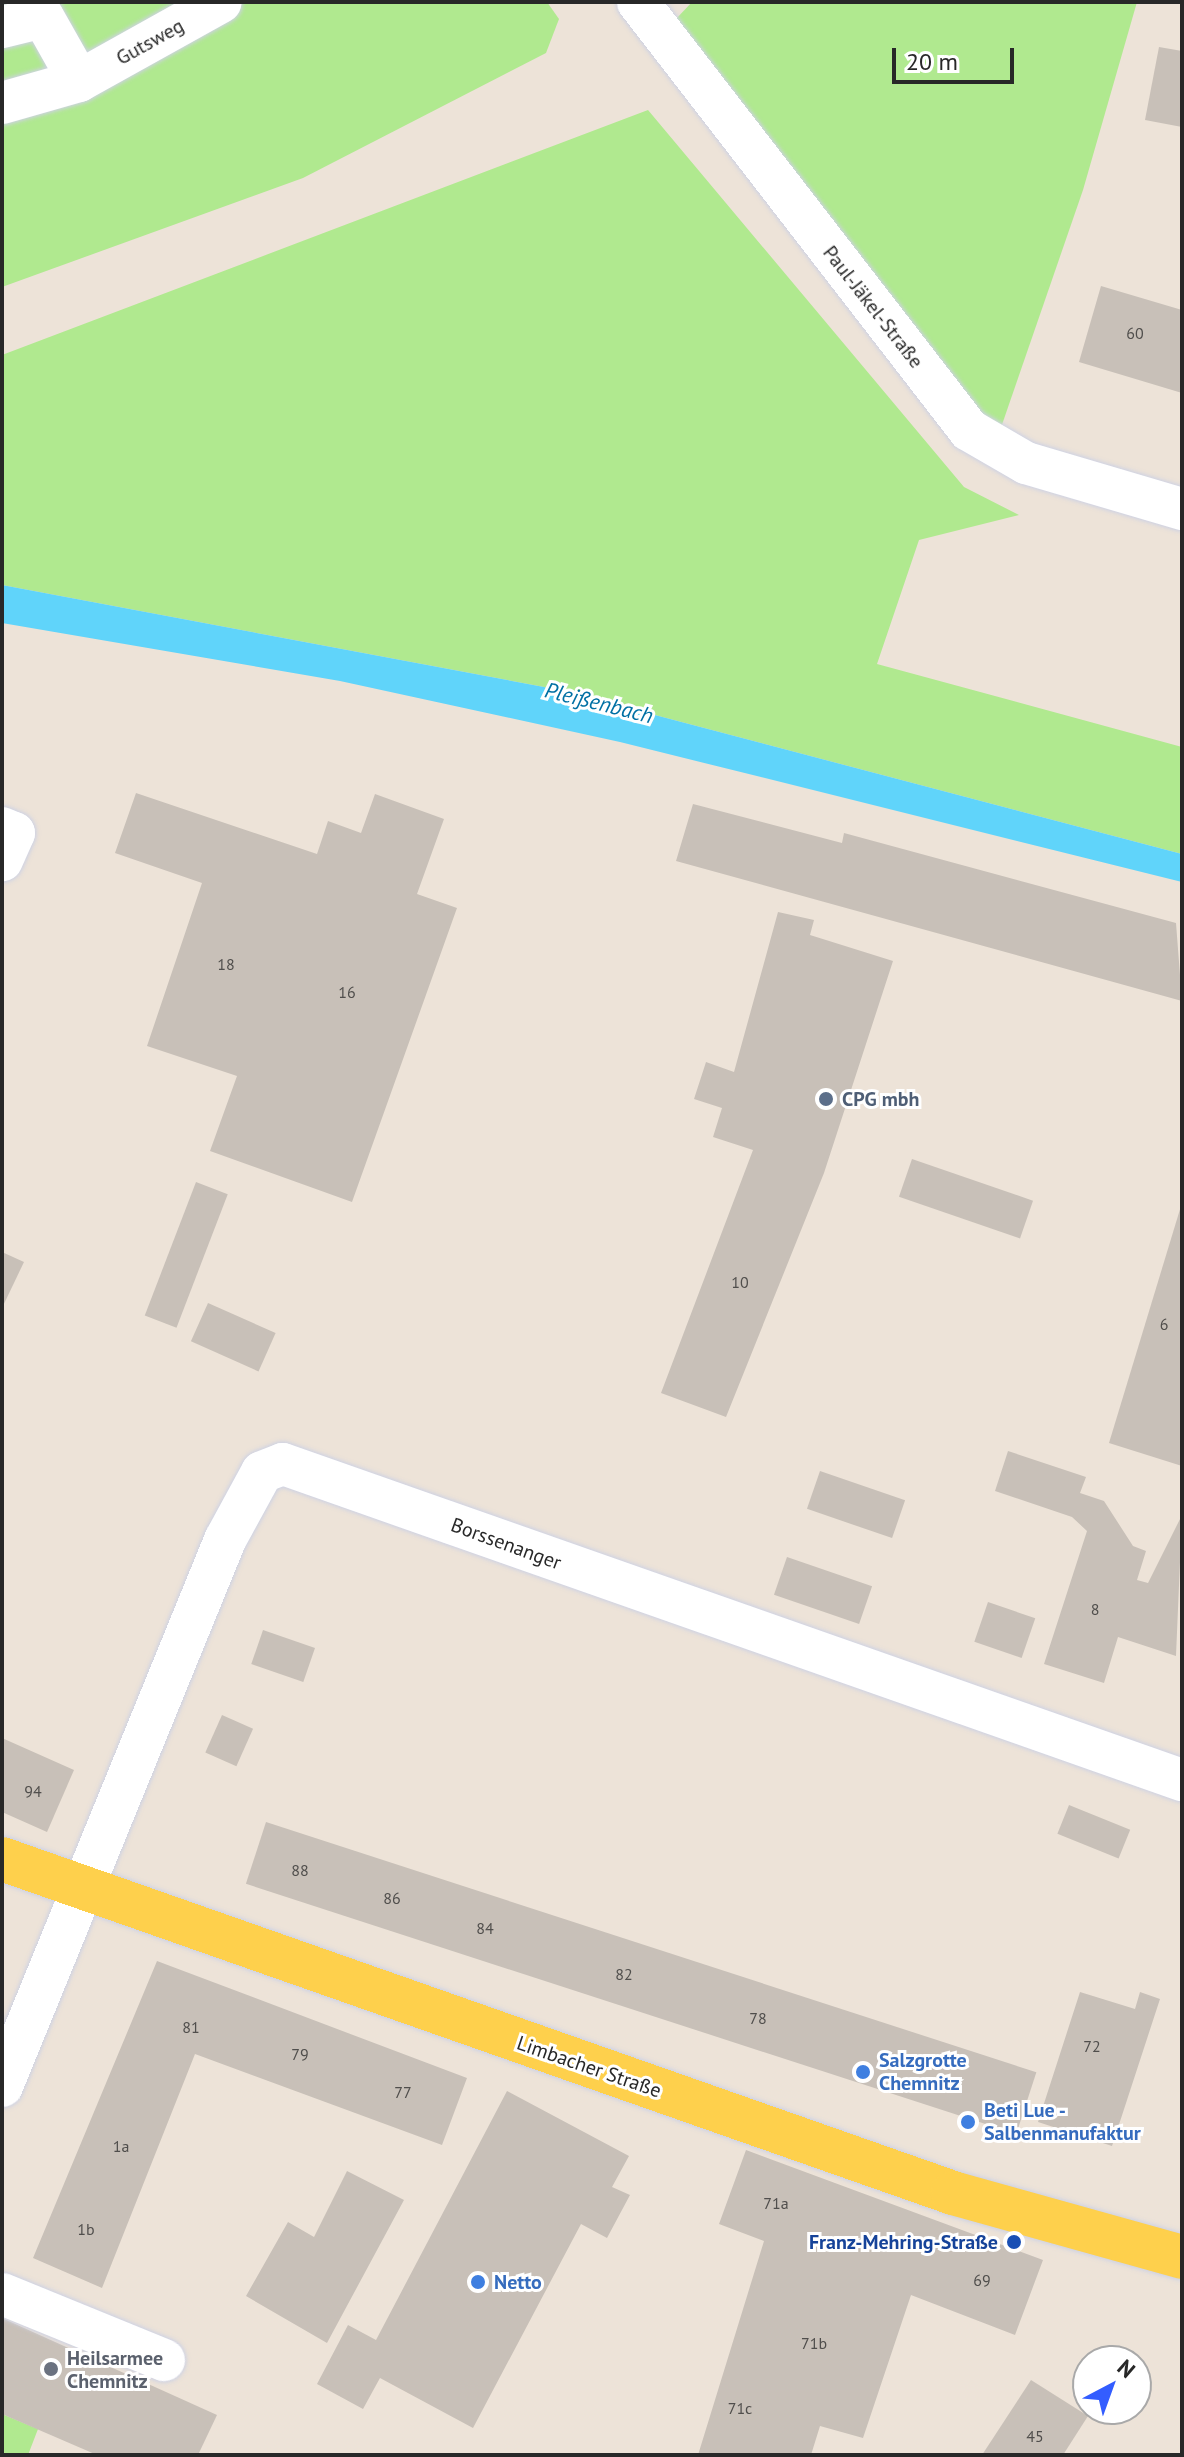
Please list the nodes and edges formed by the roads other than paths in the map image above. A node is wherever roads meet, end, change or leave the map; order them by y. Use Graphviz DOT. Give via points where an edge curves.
graph roads {
  1 [pos="221,2"];
  2 [pos="638,2"];
  3 [pos="2,27"];
  4 [pos="79,81"];
  5 [pos="2,103"];
  6 [pos="1182,509"];
  7 [pos="2,828"];
  8 [pos="2,860"];
  9 [pos="1182,1780"];
  10 [pos="2,1859"];
  11 [pos="84,1892"];
  12 [pos="2,2086"];
  13 [pos="1182,2257"];
  14 [pos="2,2294"];
  15 [pos="164,2360"];
  1 -- 4 [label="street, Gutsweg"];
  2 -- 6 [label="street, Paul-Jäkel-Straße" via="969,430 1026,463"];
  3 -- 4 [label="street" via="43,17"];
  4 -- 5 [label="street, Gutsweg"];
  7 -- 8 [label="street" via="14,833"];
  9 -- 11 [label="street, Borssenanger" via="283,1464 262,1472 225,1540"];
  10 -- 11 [label="main road, Limbacher Straße"];
  11 -- 12 [label="street, Borssenanger"];
  11 -- 13 [label="main road, Limbacher Straße" via="953,2193"];
  14 -- 15 [label="street"];
}
